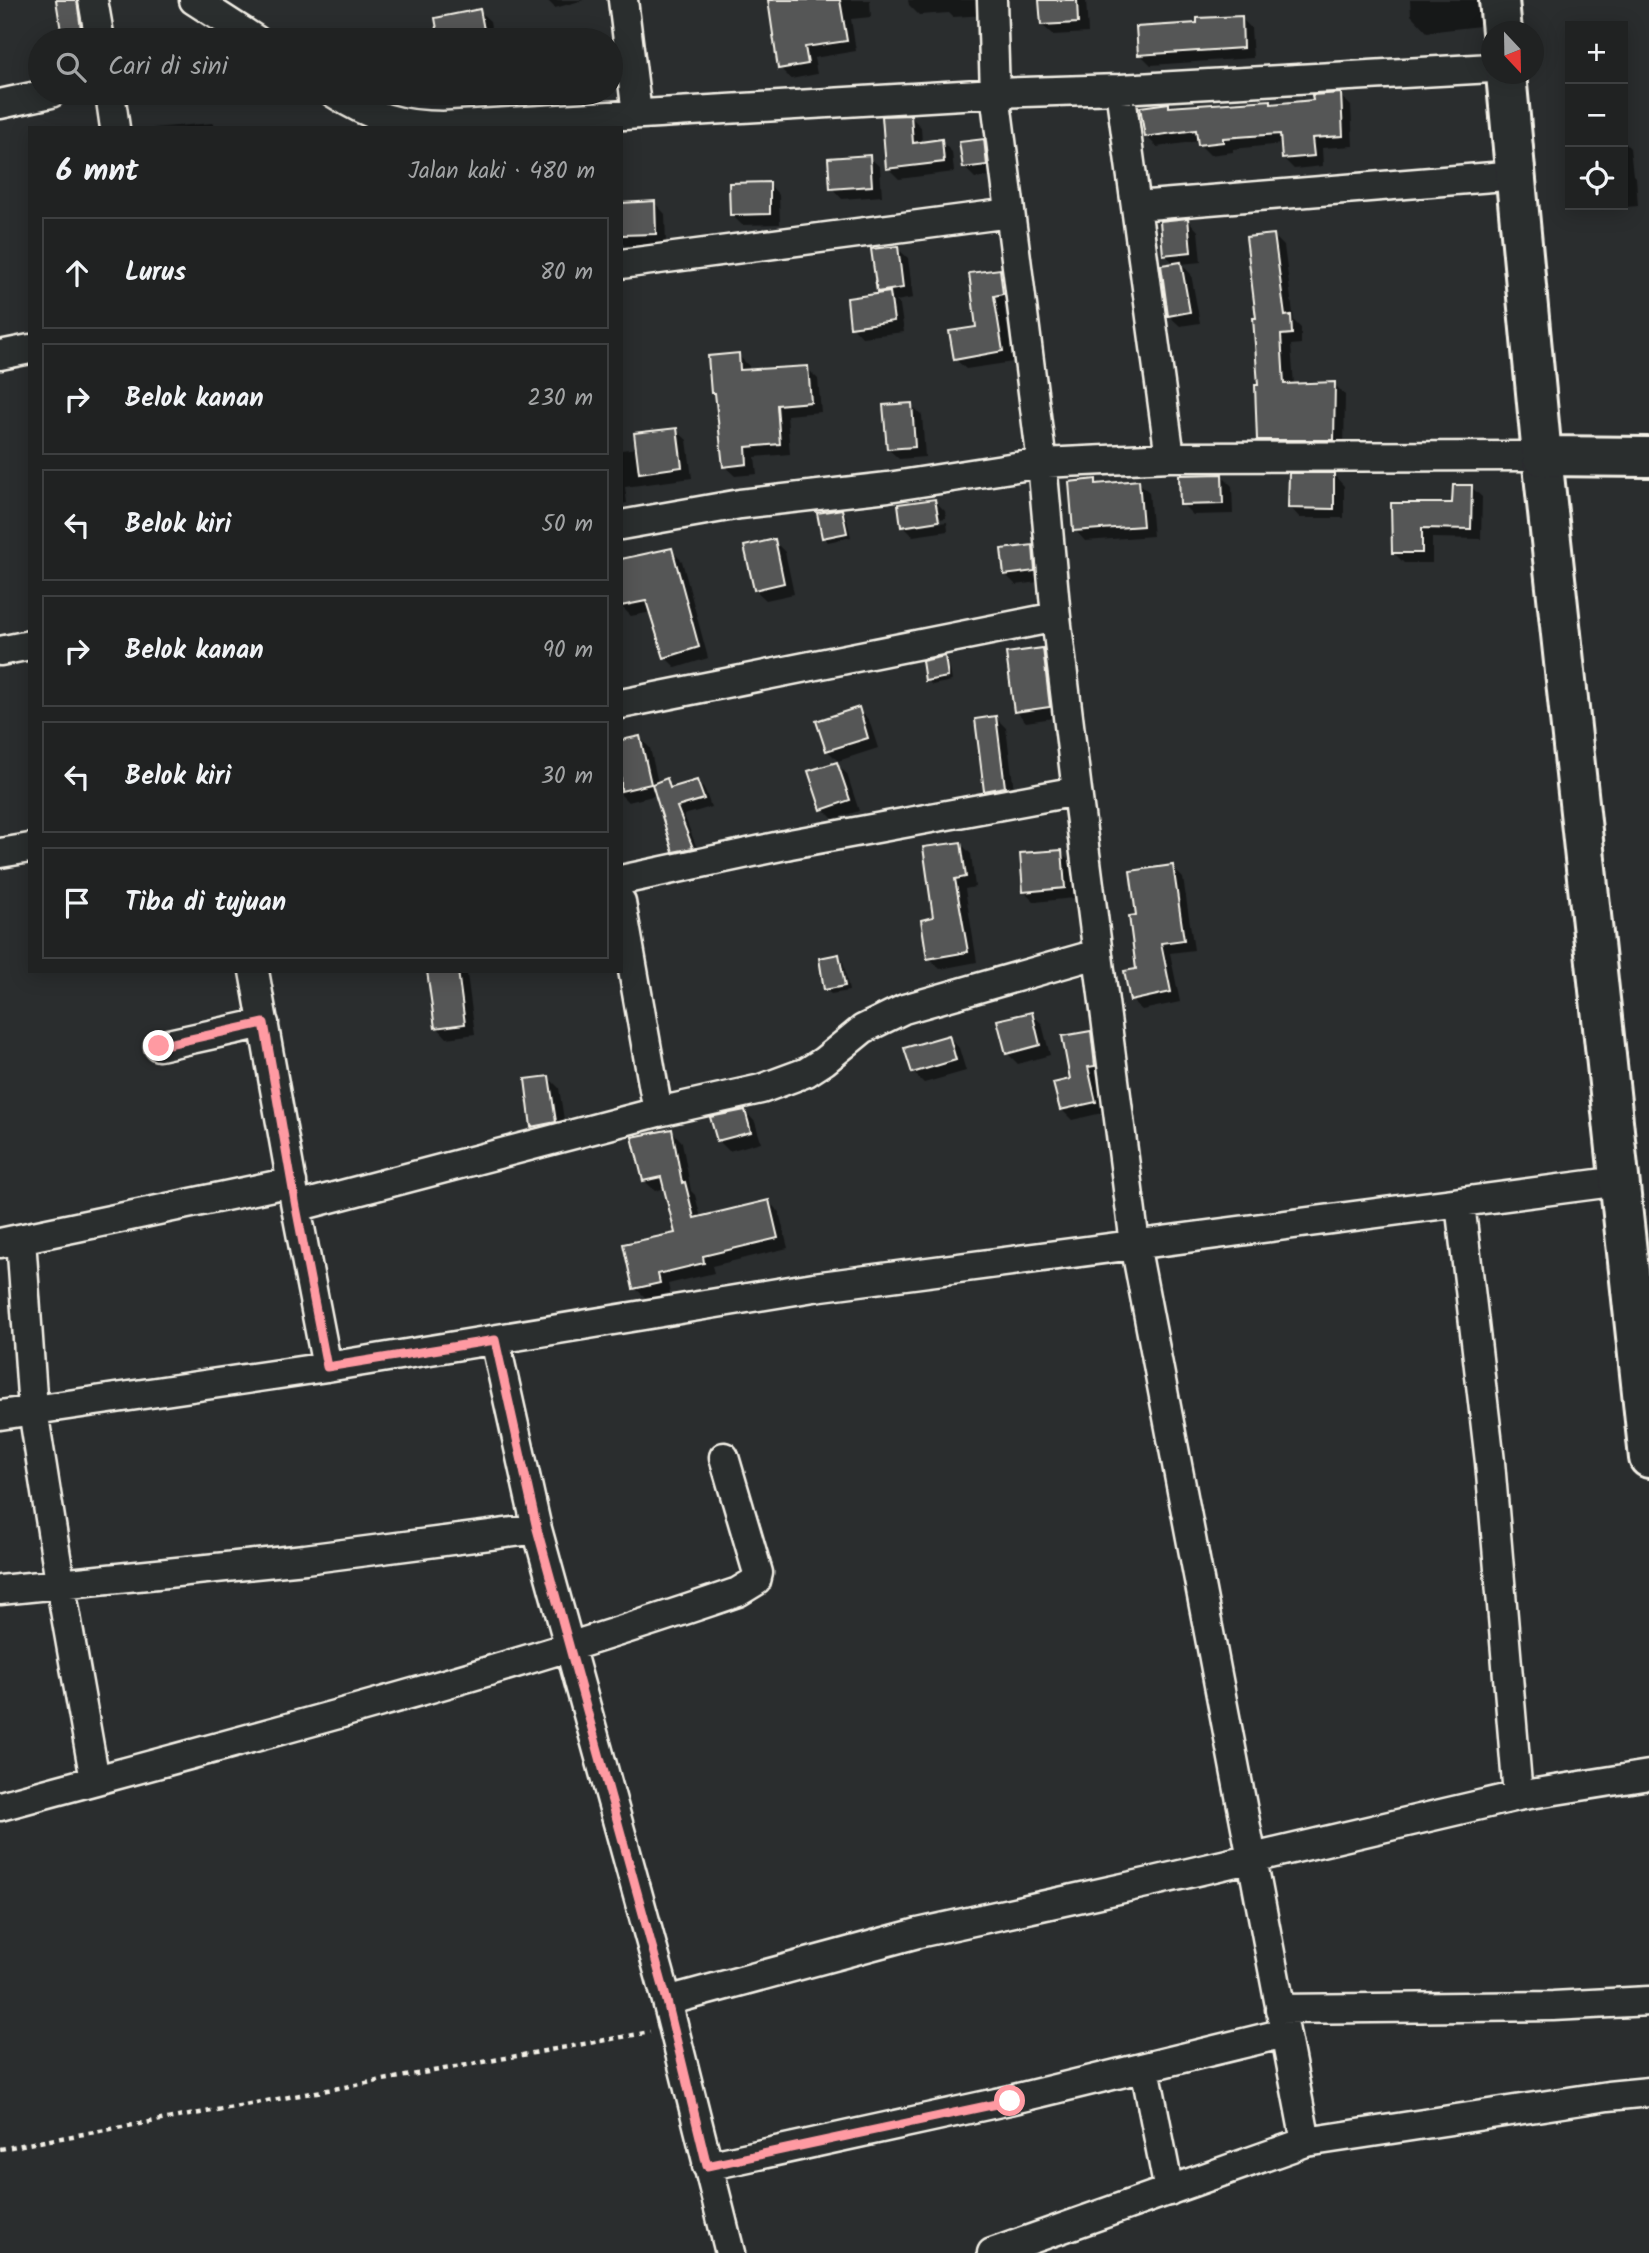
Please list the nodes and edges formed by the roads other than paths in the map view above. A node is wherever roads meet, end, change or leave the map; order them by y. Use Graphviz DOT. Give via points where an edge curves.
graph roads {
  1 [pos="93,0"];
  2 [pos="194,0"];
  3 [pos="623,0"];
  4 [pos="992,0"];
  5 [pos="1499,0"];
  6 [pos="1501,21"];
  7 [pos="98,28"];
  8 [pos="237,28"];
  9 [pos="1481,69"];
  10 [pos="1507,84"];
  11 [pos="1120,89"];
  12 [pos="995,93"];
  13 [pos="28,98"];
  14 [pos="0,104"];
  15 [pos="112,105"];
  16 [pos="356,105"];
  17 [pos="637,114"];
  18 [pos="115,126"];
  19 [pos="417,126"];
  20 [pos="417,126"];
  21 [pos="443,126"];
  22 [pos="443,126"];
  23 [pos="1517,175"];
  24 [pos="1136,206"];
  25 [pos="1010,213"];
  26 [pos="623,264"];
  27 [pos="28,349"];
  28 [pos="0,355"];
  29 [pos="1542,456"];
  30 [pos="1170,457"];
  31 [pos="1649,457"];
  32 [pos="1042,463"];
  33 [pos="623,526"];
  34 [pos="1056,617"];
  35 [pos="28,645"];
  36 [pos="0,651"];
  37 [pos="623,704"];
  38 [pos="1077,791"];
  39 [pos="28,848"];
  40 [pos="0,853"];
  41 [pos="623,880"];
  42 [pos="623,913"];
  43 [pos="1097,954"];
  44 [pos="254,973"];
  45 [pos="264,1023"];
  46 [pos="159,1046"];
  47 [pos="658,1112"];
  48 [pos="1620,1181"];
  49 [pos="294,1194"];
  50 [pos="1460,1203"];
  51 [pos="11,1241"];
  52 [pos="1135,1244"];
  53 [pos="495,1340"];
  54 [pos="327,1367"];
  55 [pos="33,1410"];
  56 [pos="0,1415"];
  57 [pos="724,1457"];
  58 [pos="1649,1458"];
  59 [pos="537,1529"];
  60 [pos="60,1582"];
  61 [pos="0,1590"];
  62 [pos="570,1647"];
  63 [pos="1649,1775"];
  64 [pos="95,1780"];
  65 [pos="1518,1796"];
  66 [pos="0,1807"];
  67 [pos="1252,1857"];
  68 [pos="1649,2001"];
  69 [pos="670,2014"];
  70 [pos="1283,2021"];
  71 [pos="1144,2068"];
  72 [pos="1649,2092"];
  73 [pos="1306,2142"];
  74 [pos="707,2166"];
  75 [pos="1169,2191"];
  76 [pos="730,2253"];
  77 [pos="992,2253"];
  1 -- 7 [label="street"];
  2 -- 8 [label="street"];
  3 -- 17 [label="street"];
  4 -- 12 [label="street"];
  5 -- 6 [label="main road"];
  9 -- 11 [label="street"];
  10 -- 23 [label="main road"];
  11 -- 12 [label="street"];
  11 -- 24 [label="street"];
  12 -- 17 [label="street"];
  12 -- 25 [label="street"];
  13 -- 14 [label="street"];
  15 -- 18 [label="street"];
  16 -- 20 [label="street" via="379,117"];
  17 -- 21 [label="street"];
  19 -- 22 [label="street"];
  23 -- 24 [label="street"];
  23 -- 29 [label="main road"];
  24 -- 30 [label="street"];
  25 -- 26 [label="street"];
  25 -- 32 [label="street"];
  27 -- 28 [label="street"];
  29 -- 30 [label="street"];
  29 -- 31 [label="main road"];
  29 -- 48 [label="main road"];
  30 -- 32 [label="street"];
  32 -- 33 [label="street" via="740,504"];
  32 -- 34 [label="street"];
  34 -- 37 [label="street"];
  34 -- 38 [label="street"];
  35 -- 36 [label="street"];
  38 -- 41 [label="street"];
  38 -- 43 [label="street"];
  39 -- 40 [label="street"];
  42 -- 47 [label="street"];
  43 -- 47 [label="street" via="904,1009 863,1029 793,1079"];
  43 -- 52 [label="street"];
  44 -- 45 [label="street"];
  45 -- 46 [label="street"];
  45 -- 49 [label="street"];
  47 -- 49 [label="street"];
  48 -- 50 [label="street"];
  48 -- 58 [label="main road"];
  49 -- 51 [label="street"];
  49 -- 54 [label="street"];
  50 -- 52 [label="street"];
  50 -- 65 [label="street" via="1490,1462"];
  51 -- 55 [label="street"];
  52 -- 53 [label="street" via="814,1287"];
  52 -- 67 [label="street"];
  53 -- 54 [label="street"];
  53 -- 59 [label="street"];
  54 -- 55 [label="street"];
  55 -- 56 [label="street"];
  55 -- 60 [label="street"];
  57 -- 62 [label="street" via="758,1570 756,1581 738,1592"];
  59 -- 60 [label="street" via="305,1559"];
  59 -- 62 [label="street"];
  60 -- 61 [label="street"];
  60 -- 64 [label="street"];
  62 -- 64 [label="street"];
  62 -- 69 [label="street"];
  63 -- 65 [label="street"];
  64 -- 66 [label="street"];
  65 -- 67 [label="street"];
  67 -- 69 [label="street" via="918,1933"];
  67 -- 70 [label="street"];
  68 -- 70 [label="street"];
  69 -- 74 [label="street"];
  70 -- 71 [label="street"];
  70 -- 73 [label="street"];
  71 -- 74 [label="street"];
  71 -- 75 [label="street"];
  72 -- 73 [label="street"];
  73 -- 75 [label="street"];
  74 -- 76 [label="street"];
  75 -- 77 [label="street"];
}
